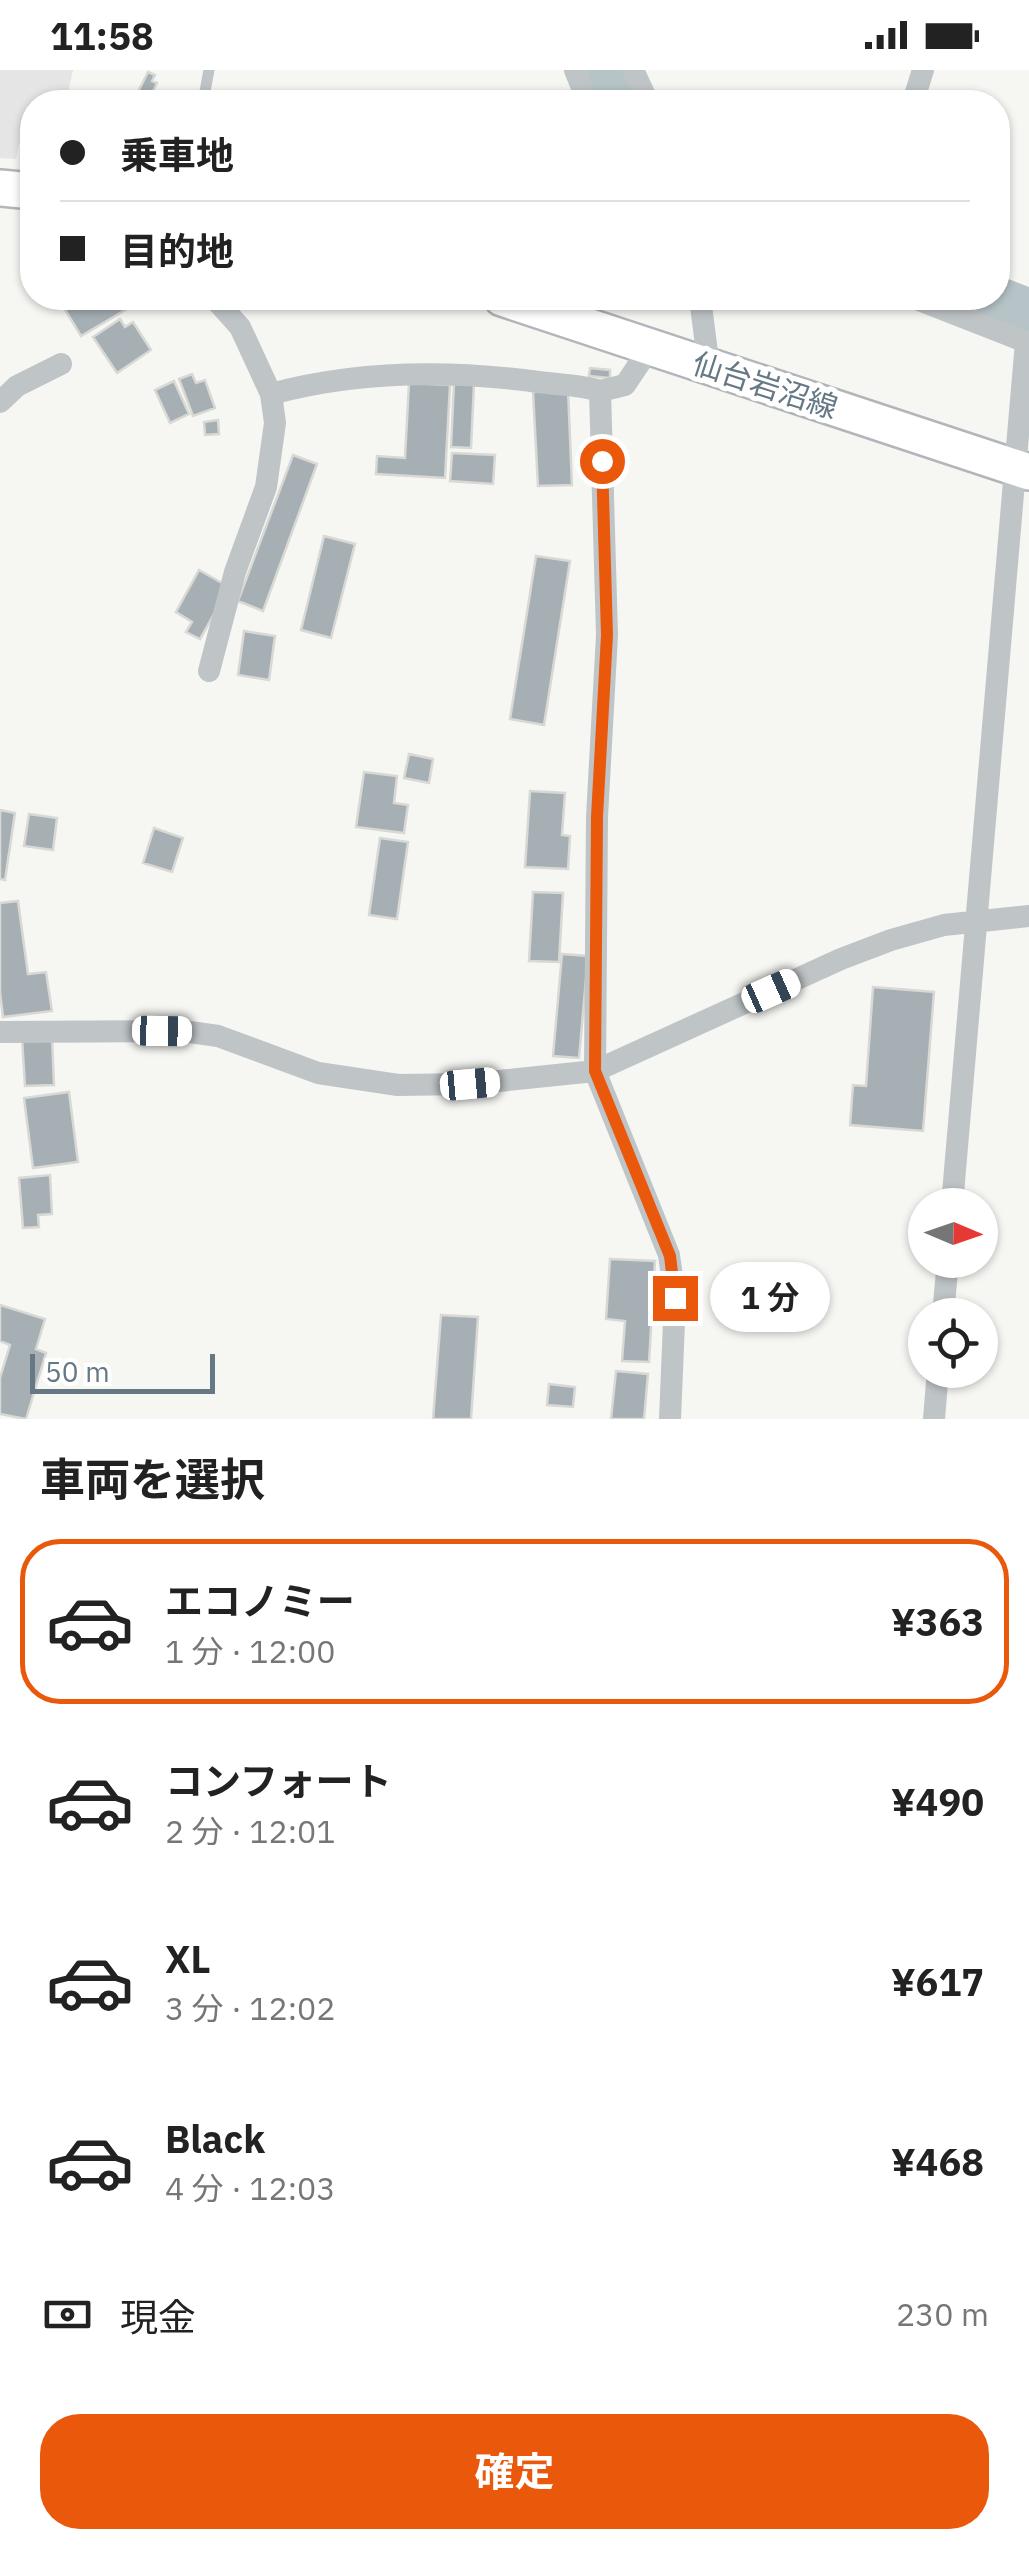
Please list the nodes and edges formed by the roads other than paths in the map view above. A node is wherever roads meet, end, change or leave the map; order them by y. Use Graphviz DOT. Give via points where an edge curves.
graph roads {
  1 [pos="225,310"];
  2 [pos="537,310"];
  3 [pos="701,310"];
  4 [pos="944,310"];
  5 [pos="1028,343"];
  6 [pos="649,348"];
  7 [pos="62,364"];
  8 [pos="708,368"];
  9 [pos="587,389"];
  10 [pos="271,394"];
  11 [pos="0,402"];
  12 [pos="1022,469"];
  13 [pos="209,671"];
  14 [pos="1029,916"];
  15 [pos="976,920"];
  16 [pos="0,1032"];
  17 [pos="595,1071"];
  18 [pos="953,1188"];
  19 [pos="937,1388"];
  20 [pos="670,1419"];
  21 [pos="934,1419"];
  1 -- 10 [label="street" via="240,327"];
  2 -- 6 [label="main road, 仙台岩沼線"];
  3 -- 8 [label="street"];
  4 -- 5 [label="street"];
  5 -- 12 [label="street"];
  6 -- 8 [label="main road, 仙台岩沼線"];
  6 -- 9 [label="street" via="625,385"];
  7 -- 11 [label="street"];
  8 -- 12 [label="main road, 仙台岩沼線"];
  9 -- 10 [label="street" via="383,373"];
  9 -- 17 [label="street" via="607,635"];
  10 -- 13 [label="street" via="275,423 266,487"];
  12 -- 15 [label="street"];
  14 -- 15 [label="street"];
  15 -- 17 [label="street" via="841,959"];
  15 -- 18 [label="street"];
  16 -- 17 [label="street" via="183,1031 218,1036 318,1073 398,1084"];
  17 -- 20 [label="street" via="670,1256"];
  19 -- 21 [label="street"];
}
